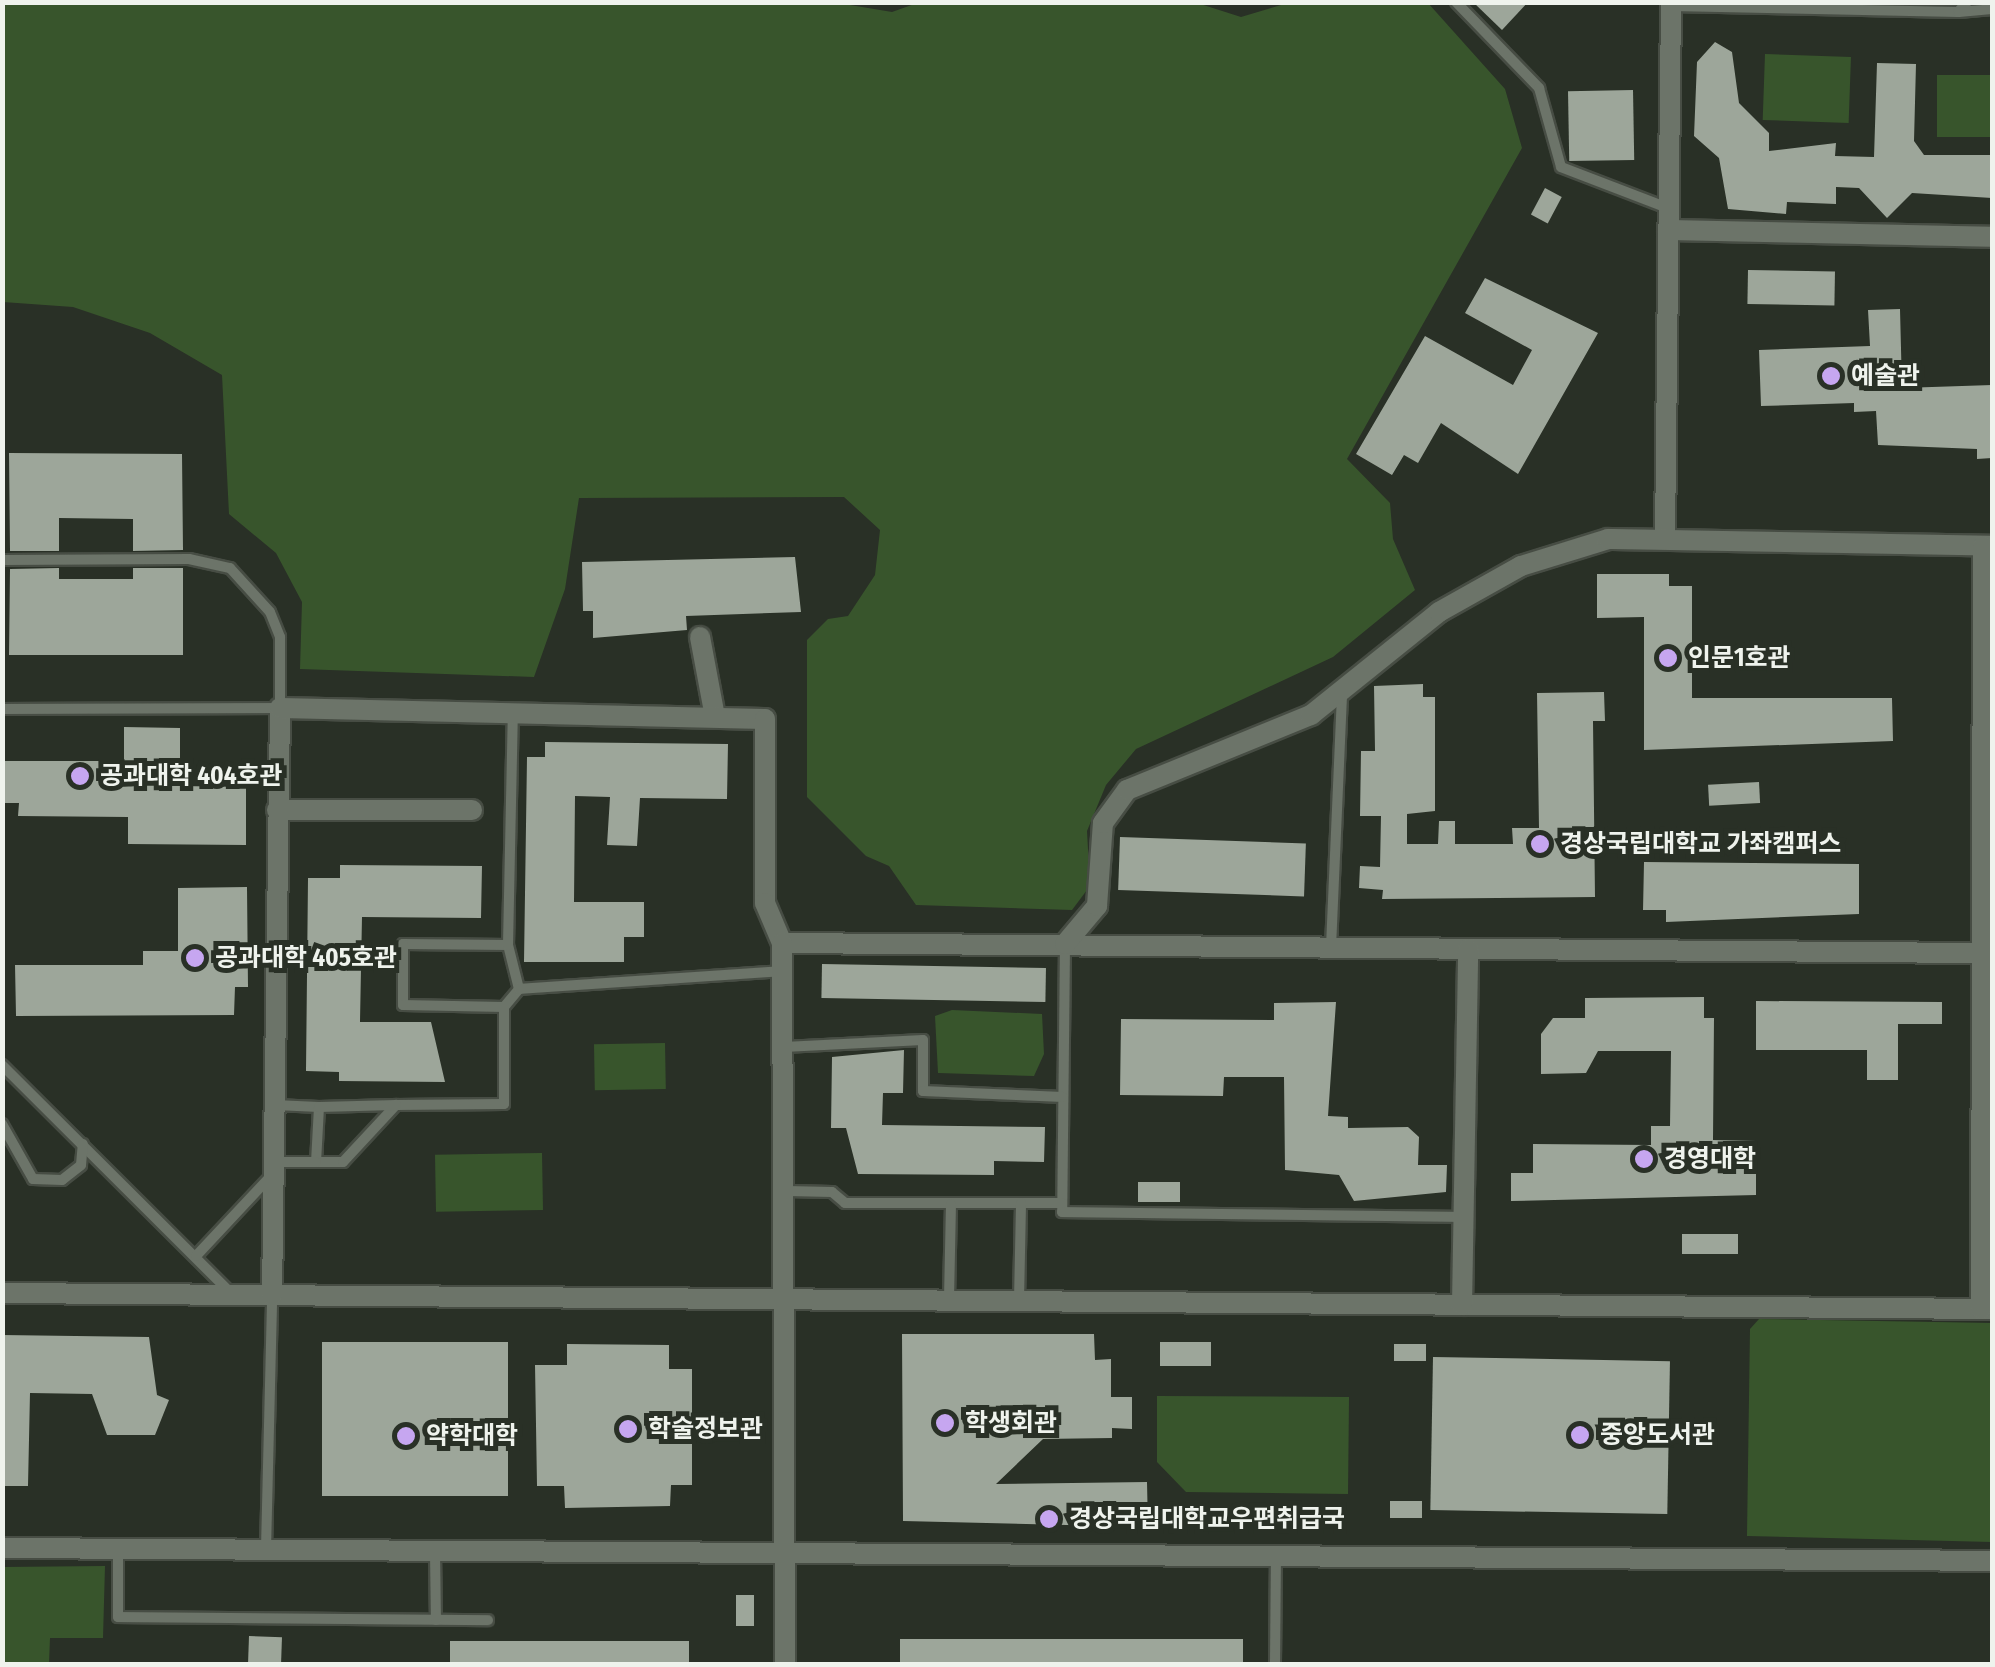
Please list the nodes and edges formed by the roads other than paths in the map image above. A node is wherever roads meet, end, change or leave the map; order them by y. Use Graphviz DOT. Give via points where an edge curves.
graph roads {
  1 [pos="1456,2"];
  2 [pos="1967,2"];
  3 [pos="1671,4"];
  4 [pos="1992,9"];
  5 [pos="1958,12"];
  6 [pos="1668,208"];
  7 [pos="1668,230"];
  8 [pos="1992,237"];
  9 [pos="1665,539"];
  10 [pos="1988,546"];
  11 [pos="2,560"];
  12 [pos="700,637"];
  13 [pos="1342,690"];
  14 [pos="2,708"];
  15 [pos="280,708"];
  16 [pos="513,712"];
  17 [pos="716,717"];
  18 [pos="1988,725"];
  19 [pos="277,810"];
  20 [pos="472,810"];
  21 [pos="782,943"];
  22 [pos="1065,944"];
  23 [pos="508,945"];
  24 [pos="1331,947"];
  25 [pos="1468,949"];
  26 [pos="1982,953"];
  27 [pos="782,971"];
  28 [pos="519,989"];
  29 [pos="504,1007"];
  30 [pos="784,1047"];
  31 [pos="2,1065"];
  32 [pos="1063,1097"];
  33 [pos="396,1105"];
  34 [pos="275,1106"];
  35 [pos="319,1106"];
  36 [pos="2,1124"];
  37 [pos="83,1144"];
  38 [pos="316,1162"];
  39 [pos="274,1168"];
  40 [pos="1988,1170"];
  41 [pos="787,1191"];
  42 [pos="1021,1203"];
  43 [pos="950,1204"];
  44 [pos="1062,1204"];
  45 [pos="1463,1217"];
  46 [pos="196,1256"];
  47 [pos="2,1292"];
  48 [pos="232,1295"];
  49 [pos="272,1296"];
  50 [pos="786,1299"];
  51 [pos="950,1300"];
  52 [pos="1019,1300"];
  53 [pos="1462,1304"];
  54 [pos="1987,1309"];
  55 [pos="2,1548"];
  56 [pos="118,1548"];
  57 [pos="266,1550"];
  58 [pos="435,1552"];
  59 [pos="785,1555"];
  60 [pos="1276,1557"];
  61 [pos="1992,1561"];
  62 [pos="436,1620"];
  63 [pos="488,1620"];
  64 [pos="785,1664"];
  65 [pos="1275,1664"];
  1 -- 6 [label="lane" via="1539,88 1561,167"];
  2 -- 5 [label="lane"];
  3 -- 5 [label="lane"];
  3 -- 6 [label="street"];
  4 -- 5 [label="lane"];
  6 -- 7 [label="street"];
  7 -- 8 [label="street"];
  7 -- 9 [label="street"];
  9 -- 10 [label="street"];
  9 -- 13 [label="street" via="1586,542 1521,566 1439,612"];
  10 -- 18 [label="street"];
  11 -- 15 [label="lane" via="230,568 270,612 280,637"];
  12 -- 17 [label="street"];
  13 -- 22 [label="street" via="1312,715 1127,790 1104,823 1097,906"];
  13 -- 24 [label="lane"];
  14 -- 15 [label="lane"];
  15 -- 16 [label="street"];
  15 -- 19 [label="street"];
  16 -- 17 [label="street"];
  16 -- 23 [label="lane"];
  17 -- 21 [label="street" via="765,720 765,903"];
  18 -- 26 [label="street"];
  19 -- 20 [label="street"];
  19 -- 34 [label="street"];
  21 -- 22 [label="street"];
  21 -- 27 [label="street"];
  22 -- 24 [label="street"];
  22 -- 32 [label="lane"];
  23 -- 28 [label="lane"];
  23 -- 29 [label="lane" via="404,944 403,1006"];
  24 -- 25 [label="street"];
  25 -- 26 [label="street"];
  25 -- 45 [label="street"];
  26 -- 40 [label="street"];
  27 -- 28 [label="lane"];
  27 -- 30 [label="street"];
  28 -- 29 [label="lane"];
  29 -- 33 [label="lane" via="504,1104"];
  30 -- 32 [label="lane" via="923,1040 923,1091"];
  30 -- 41 [label="street"];
  31 -- 37 [label="lane"];
  32 -- 44 [label="lane"];
  33 -- 35 [label="lane"];
  33 -- 38 [label="lane" via="343,1162"];
  34 -- 35 [label="lane"];
  34 -- 39 [label="street"];
  35 -- 38 [label="lane"];
  36 -- 37 [label="lane" via="33,1179 62,1180 81,1165"];
  37 -- 46 [label="lane"];
  38 -- 39 [label="lane"];
  39 -- 46 [label="lane"];
  39 -- 49 [label="street"];
  40 -- 54 [label="street"];
  41 -- 43 [label="lane" via="832,1192 845,1203"];
  41 -- 50 [label="street"];
  42 -- 43 [label="lane"];
  42 -- 44 [label="lane"];
  42 -- 52 [label="lane"];
  43 -- 51 [label="lane"];
  44 -- 45 [label="lane" via="1062,1212"];
  45 -- 53 [label="street"];
  46 -- 48 [label="lane"];
  47 -- 48 [label="street"];
  48 -- 49 [label="street"];
  49 -- 50 [label="street"];
  49 -- 57 [label="lane"];
  50 -- 51 [label="street"];
  50 -- 59 [label="street"];
  51 -- 52 [label="street"];
  52 -- 53 [label="street"];
  53 -- 54 [label="street"];
  55 -- 56 [label="street"];
  56 -- 57 [label="street"];
  56 -- 62 [label="lane" via="118,1618"];
  57 -- 58 [label="street"];
  58 -- 59 [label="street"];
  58 -- 62 [label="lane"];
  59 -- 60 [label="street"];
  59 -- 64 [label="street"];
  60 -- 61 [label="street"];
  60 -- 65 [label="lane"];
  62 -- 63 [label="lane"];
}
